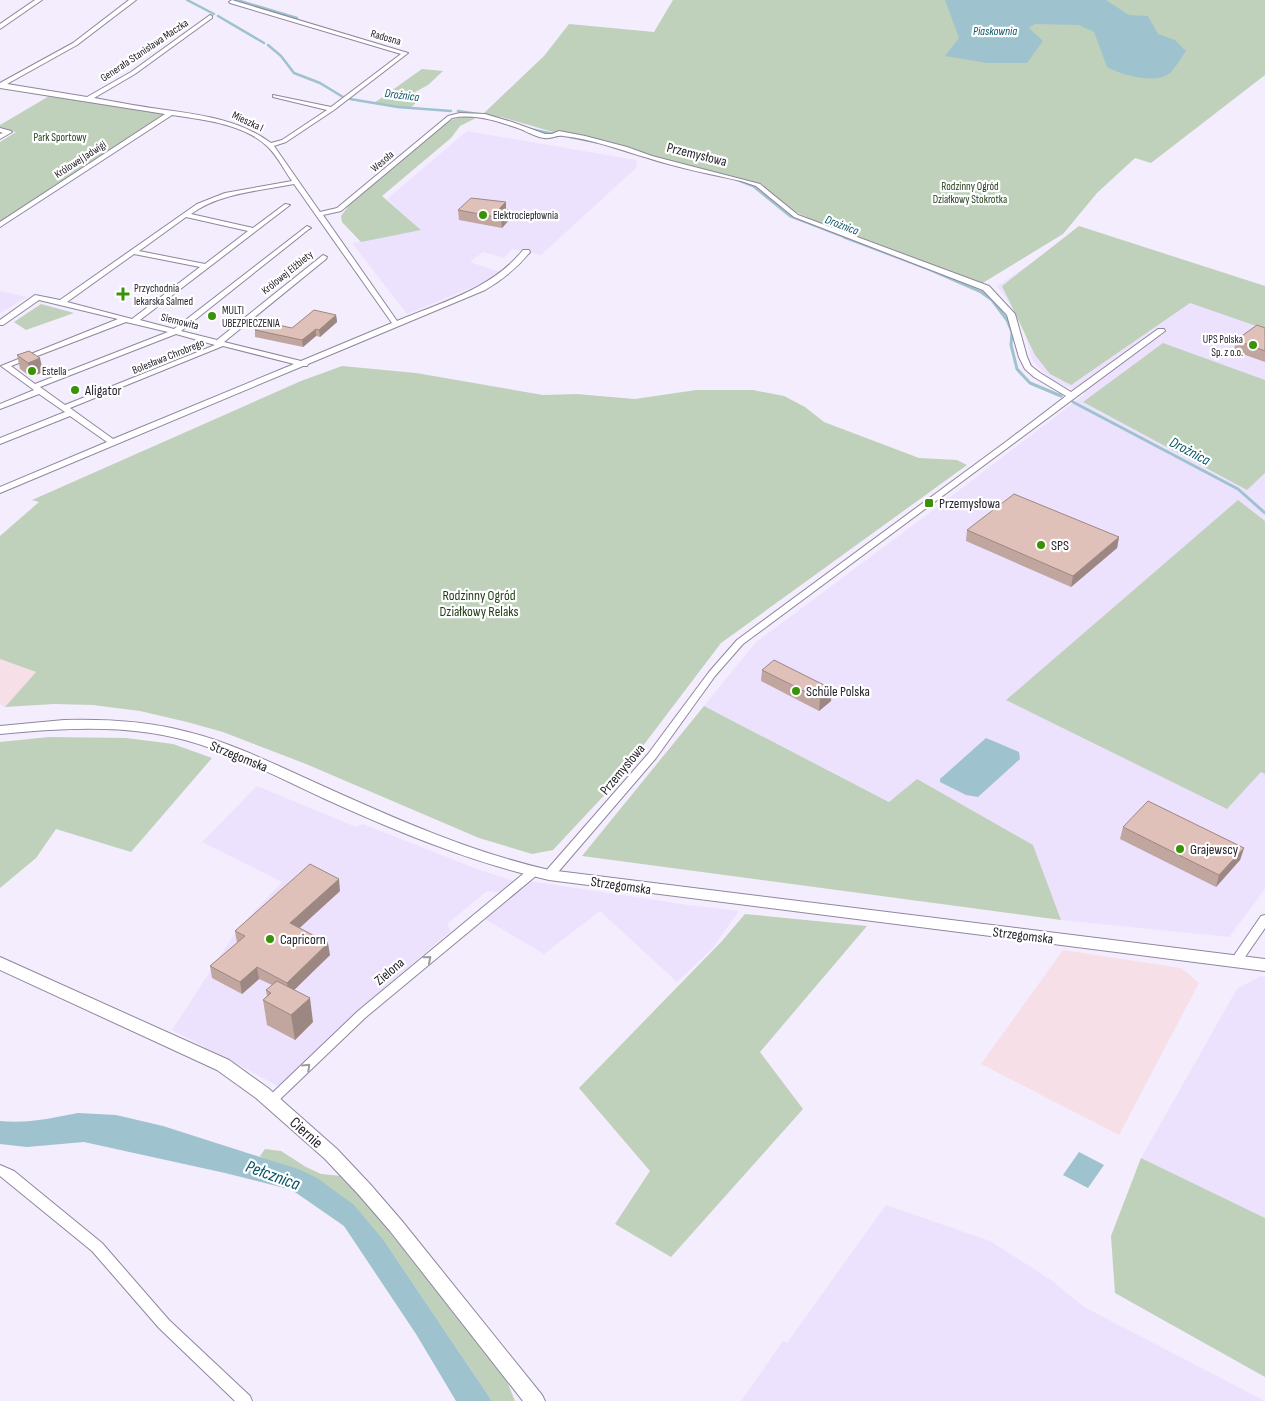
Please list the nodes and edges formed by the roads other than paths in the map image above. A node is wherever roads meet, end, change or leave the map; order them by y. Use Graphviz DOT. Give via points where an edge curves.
graph roads {
  1 [pos="39,0"];
  2 [pos="134,0"];
  3 [pos="232,2"];
  4 [pos="210,17"];
  5 [pos="0,27"];
  6 [pos="0,85"];
  7 [pos="275,96"];
  8 [pos="89,99"];
  9 [pos="332,109"];
  10 [pos="172,112"];
  11 [pos="454,115"];
  12 [pos="0,130"];
  13 [pos="0,137"];
  14 [pos="270,146"];
  15 [pos="295,182"];
  16 [pos="286,205"];
  17 [pos="319,214"];
  18 [pos="185,215"];
  19 [pos="0,224"];
  20 [pos="307,228"];
  21 [pos="254,230"];
  22 [pos="134,252"];
  23 [pos="526,252"];
  24 [pos="323,257"];
  25 [pos="206,266"];
  26 [pos="61,303"];
  27 [pos="130,320"];
  28 [pos="0,323"];
  29 [pos="396,324"];
  30 [pos="1162,331"];
  31 [pos="175,332"];
  32 [pos="219,342"];
  33 [pos="304,364"];
  34 [pos="37,389"];
  35 [pos="1071,396"];
  36 [pos="0,407"];
  37 [pos="67,411"];
  38 [pos="0,441"];
  39 [pos="113,443"];
  40 [pos="0,490"];
  41 [pos="0,730"];
  42 [pos="533,872"];
  43 [pos="549,875"];
  44 [pos="1265,919"];
  45 [pos="1239,961"];
  46 [pos="0,963"];
  47 [pos="1265,965"];
  48 [pos="271,1101"];
  49 [pos="0,1170"];
  50 [pos="245,1401"];
  51 [pos="535,1401"];
  1 -- 5 [label="street"];
  2 -- 6 [label="street" via="75,44"];
  3 -- 9 [label="street, Radosna" via="406,53"];
  4 -- 8 [label="street, Generała Stanisława Maczka" via="133,73"];
  6 -- 8 [label="street, Mieszka I"];
  7 -- 9 [label="street"];
  8 -- 10 [label="street, Mieszka I"];
  9 -- 14 [label="street, Radosna" via="284,141"];
  10 -- 14 [label="street, Mieszka I" via="235,125"];
  10 -- 19 [label="street, Królowej Jadwigi"];
  11 -- 17 [label="street, Wesoła" via="339,210"];
  11 -- 35 [label="street, Przemysłowa" via="494,118 544,136 559,133 585,138 743,180 758,185 796,216 986,288 1011,314 1028,367"];
  12 -- 13 [label="street" via="9,132"];
  14 -- 15 [label="street, Mieszka I"];
  15 -- 17 [label="street, Mieszka I"];
  15 -- 18 [label="street" via="225,194"];
  16 -- 21 [label="street"];
  17 -- 29 [label="street, Mieszka I"];
  18 -- 21 [label="street"];
  18 -- 22 [label="street"];
  20 -- 31 [label="street, Bolesława Chrobrego"];
  21 -- 25 [label="street"];
  22 -- 25 [label="street"];
  22 -- 26 [label="street"];
  23 -- 29 [label="street" via="500,279"];
  24 -- 32 [label="street, Królowej Elżbiety"];
  25 -- 27 [label="street"];
  26 -- 27 [label="street, Siemowita"];
  26 -- 28 [label="street, Siemowita" via="38,297"];
  27 -- 31 [label="street, Siemowita"];
  27 -- 34 [label="street" via="4,366"];
  29 -- 33 [label="street"];
  30 -- 35 [label="street"];
  31 -- 32 [label="street, Siemowita"];
  31 -- 34 [label="street, Bolesława Chrobrego"];
  32 -- 33 [label="street, Siemowita"];
  32 -- 37 [label="street, Bolesława Chrobrego" via="215,349"];
  33 -- 39 [label="street"];
  34 -- 36 [label="street, Bolesława Chrobrego"];
  34 -- 37 [label="street"];
  35 -- 43 [label="street, Przemysłowa" via="740,642 712,674 652,756"];
  37 -- 38 [label="street, Bolesława Chrobrego"];
  37 -- 39 [label="street"];
  39 -- 40 [label="street"];
  41 -- 42 [label="main road, Strzegomska" via="57,724 100,724 183,735 228,750 439,842 485,860"];
  42 -- 43 [label="main road, Strzegomska"];
  48 -- 42 [label="street, Zielona, one-way" via="362,1014"];
  43 -- 45 [label="main road, Strzegomska"];
  44 -- 45 [label="street"];
  45 -- 47 [label="main road, Strzegomska"];
  46 -- 48 [label="main road, Ciernie" via="223,1065"];
  48 -- 51 [label="main road, Ciernie" via="331,1154 364,1189"];
  49 -- 50 [label="street" via="97,1247 164,1324"];
}
